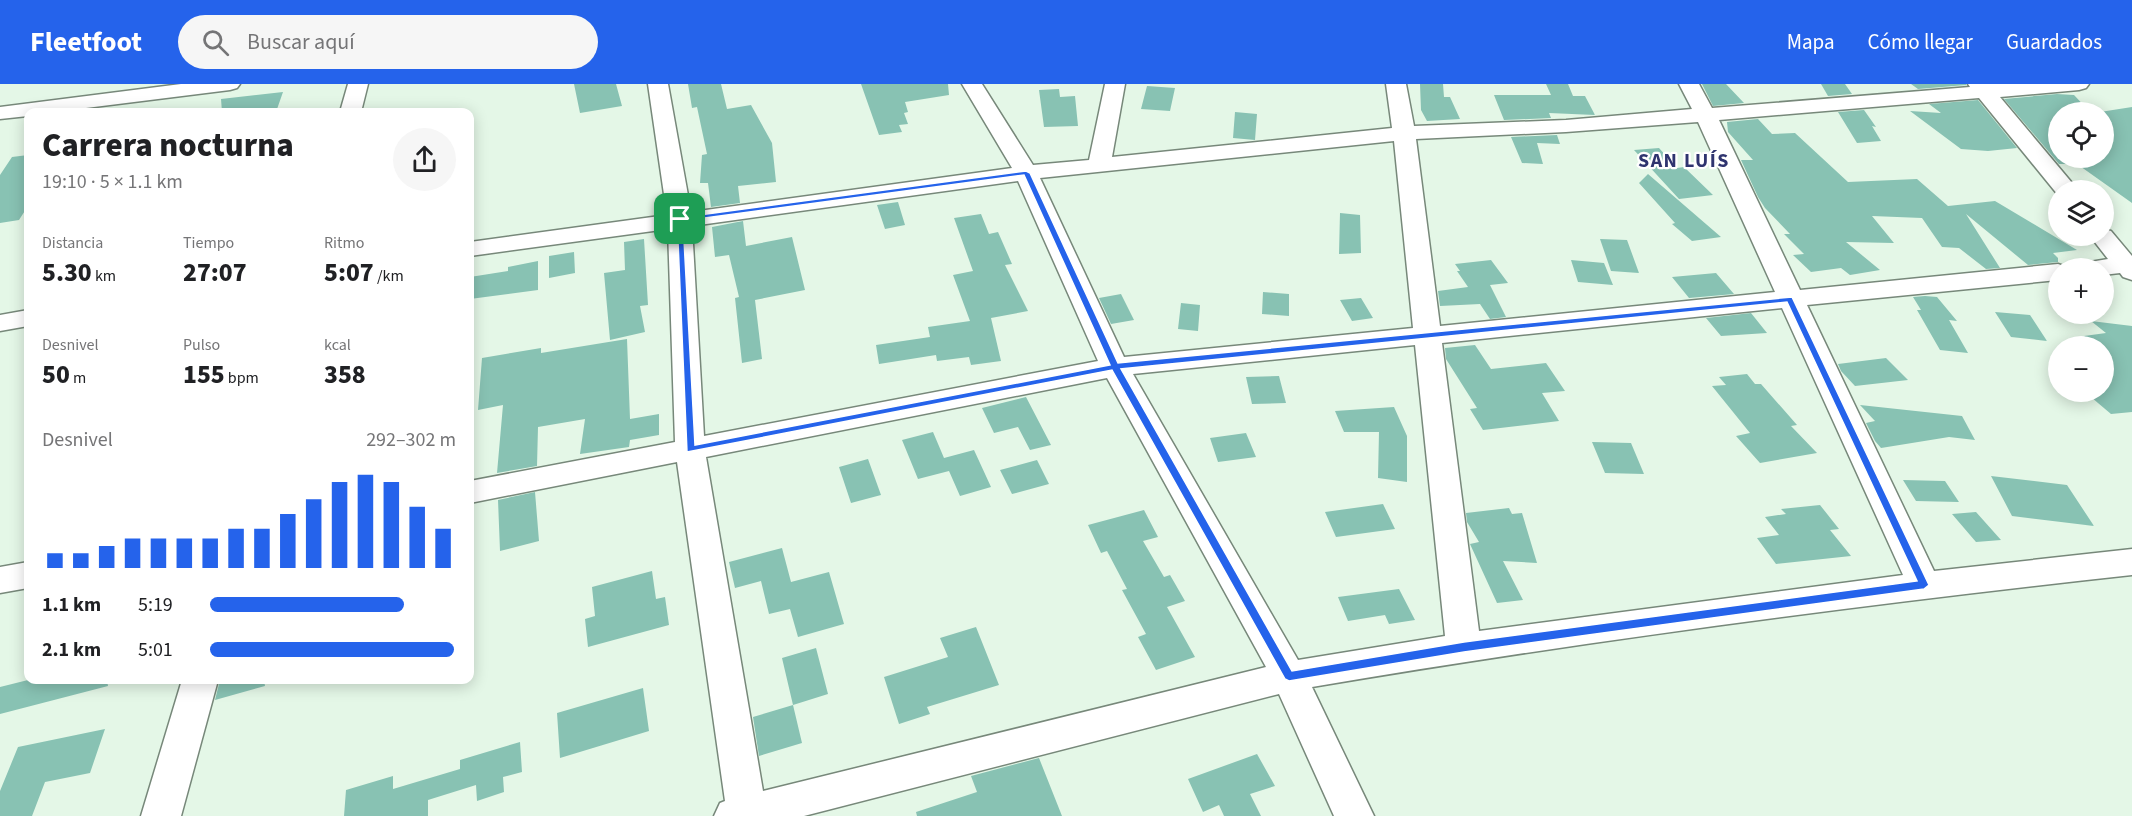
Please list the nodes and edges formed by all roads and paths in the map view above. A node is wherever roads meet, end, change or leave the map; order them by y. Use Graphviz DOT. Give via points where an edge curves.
graph roads {
  1 [pos="230,84"];
  2 [pos="358,84"];
  3 [pos="658,84"];
  4 [pos="972,84"];
  5 [pos="1115,84"];
  6 [pos="1396,84"];
  7 [pos="1689,84"];
  8 [pos="2079,84"];
  9 [pos="1982,88"];
  10 [pos="24,93"];
  11 [pos="38,108"];
  12 [pos="352,108"];
  13 [pos="24,110"];
  14 [pos="6,112"];
  15 [pos="1706,115"];
  16 [pos="0,130"];
  17 [pos="1404,133"];
  18 [pos="1099,165"];
  19 [pos="1026,173"];
  20 [pos="2058,180"];
  21 [pos="680,219"];
  22 [pos="2111,246"];
  23 [pos="474,248"];
  24 [pos="2114,267"];
  25 [pos="2130,267"];
  26 [pos="2048,273"];
  27 [pos="1790,299"];
  28 [pos="24,319"];
  29 [pos="0,323"];
  30 [pos="1427,335"];
  31 [pos="1115,367"];
  32 [pos="690,449"];
  33 [pos="474,491"];
  34 [pos="2132,562"];
  35 [pos="24,575"];
  36 [pos="0,580"];
  37 [pos="1924,585"];
  38 [pos="1464,647"];
  39 [pos="1289,676"];
  40 [pos="199,684"];
  41 [pos="743,815"];
  42 [pos="161,816"];
  43 [pos="1354,816"];
  1 -- 11 [label="street"];
  2 -- 12 [label="street"];
  3 -- 21 [label="street"];
  4 -- 19 [label="street"];
  5 -- 18 [label="street"];
  6 -- 17 [label="street"];
  7 -- 15 [label="street"];
  8 -- 9 [label="street"];
  9 -- 15 [label="street"];
  9 -- 20 [label="street"];
  10 -- 14 [label="street"];
  13 -- 14 [label="street"];
  14 -- 16 [label="street"];
  15 -- 17 [label="street"];
  15 -- 27 [label="street"];
  17 -- 18 [label="street"];
  17 -- 30 [label="street"];
  18 -- 19 [label="street"];
  19 -- 21 [label="street"];
  19 -- 31 [label="street"];
  21 -- 23 [label="street"];
  21 -- 32 [label="street"];
  22 -- 25 [label="street"];
  24 -- 25 [label="street"];
  26 -- 27 [label="street"];
  27 -- 30 [label="street"];
  27 -- 37 [label="street"];
  28 -- 29 [label="street"];
  30 -- 31 [label="street"];
  30 -- 38 [label="street"];
  31 -- 32 [label="street"];
  31 -- 39 [label="street"];
  32 -- 33 [label="street"];
  32 -- 41 [label="street"];
  34 -- 37 [label="street"];
  35 -- 36 [label="street"];
  37 -- 38 [label="street"];
  38 -- 39 [label="street"];
  39 -- 41 [label="street"];
  39 -- 43 [label="street"];
  40 -- 42 [label="street"];
}
